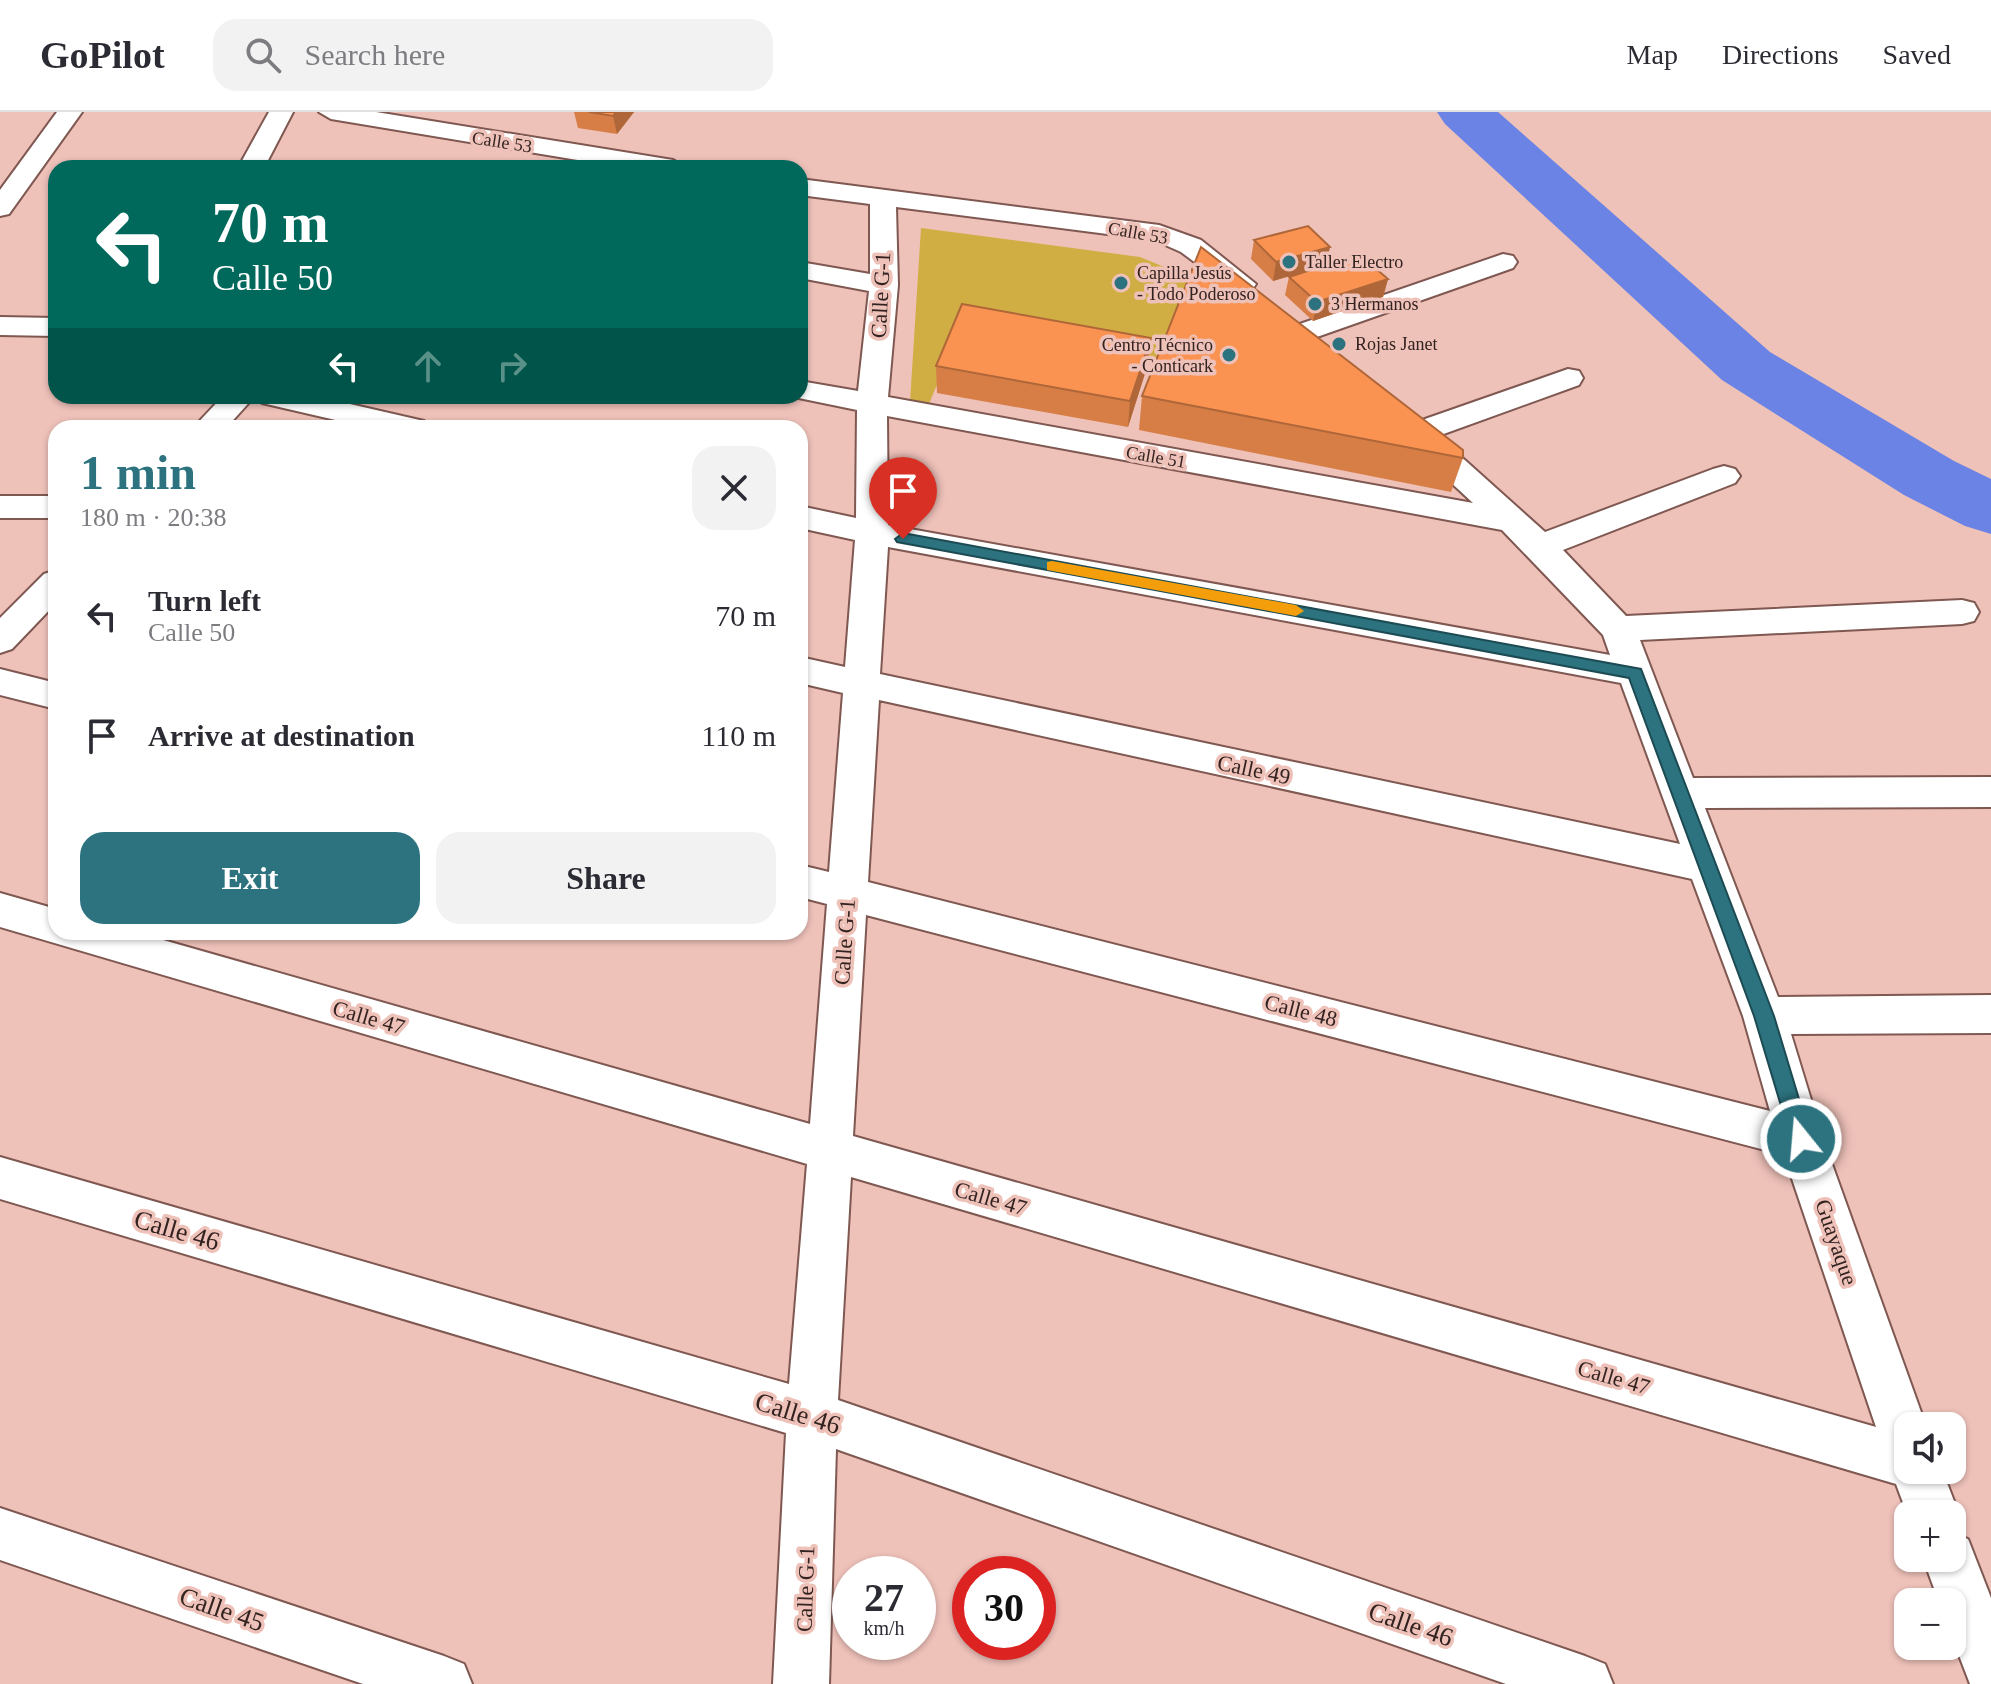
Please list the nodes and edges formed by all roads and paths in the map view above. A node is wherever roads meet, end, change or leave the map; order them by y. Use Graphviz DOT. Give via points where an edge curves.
graph roads {
  1 [pos="70,112"];
  2 [pos="281,112"];
  3 [pos="331,112"];
  4 [pos="255,160"];
  5 [pos="591,160"];
  6 [pos="808,188"];
  7 [pos="883,200"];
  8 [pos="0,208"];
  9 [pos="1503,262"];
  10 [pos="808,271"];
  11 [pos="884,285"];
  12 [pos="0,326"];
  13 [pos="48,327"];
  14 [pos="1304,332"];
  15 [pos="1326,352"];
  16 [pos="1568,378"];
  17 [pos="808,392"];
  18 [pos="232,404"];
  19 [pos="308,404"];
  20 [pos="872,406"];
  21 [pos="216,420"];
  22 [pos="378,420"];
  23 [pos="1724,476"];
  24 [pos="0,507"];
  25 [pos="48,507"];
  26 [pos="808,519"];
  27 [pos="1513,521"];
  28 [pos="872,533"];
  29 [pos="1540,546"];
  30 [pos="48,590"];
  31 [pos="1962,612"];
  32 [pos="1618,629"];
  33 [pos="0,640"];
  34 [pos="808,672"];
  35 [pos="1636,673"];
  36 [pos="0,682"];
  37 [pos="861,685"];
  38 [pos="48,694"];
  39 [pos="1991,792"];
  40 [pos="1681,793"];
  41 [pos="1708,866"];
  42 [pos="808,883"];
  43 [pos="847,893"];
  44 [pos="0,910"];
  45 [pos="48,924"];
  46 [pos="102,940"];
  47 [pos="1991,1014"];
  48 [pos="1764,1016"];
  49 [pos="1801,1139"];
  50 [pos="830,1152"];
  51 [pos="0,1178"];
  52 [pos="1896,1412"];
  53 [pos="812,1416"];
  54 [pos="1894,1458"];
  55 [pos="0,1534"];
  56 [pos="1954,1572"];
  57 [pos="1991,1668"];
  58 [pos="444,1684"];
  59 [pos="801,1684"];
  60 [pos="1585,1684"];
  1 -- 8 [label="street"];
  2 -- 4 [label="street"];
  3 -- 5 [label="street, Calle 53" via="488,150"];
  6 -- 7 [label="street, Calle 53"];
  7 -- 11 [label="street, Calle G-1"];
  7 -- 14 [label="street, Calle 53" via="1159,233 1191,246"];
  9 -- 14 [label="street"];
  10 -- 11 [label="street"];
  11 -- 20 [label="street, Calle G-1"];
  12 -- 13 [label="street"];
  14 -- 15 [label="street, Calle 53"];
  16 -- 27 [label="street" via="1404,423"];
  17 -- 20 [label="street, Calle 51"];
  18 -- 21 [label="street"];
  19 -- 22 [label="street"];
  20 -- 27 [label="street, Calle 51"];
  20 -- 28 [label="street, Calle G-1"];
  23 -- 29 [label="street"];
  24 -- 25 [label="street"];
  26 -- 28 [label="street"];
  27 -- 29 [label="street"];
  28 -- 35 [label="street"];
  28 -- 37 [label="street, Calle G-1"];
  29 -- 32 [label="street"];
  30 -- 33 [label="street"];
  31 -- 32 [label="street"];
  32 -- 35 [label="street, Guayaque"];
  34 -- 37 [label="street, Calle 49"];
  35 -- 40 [label="street, Guayaque"];
  36 -- 38 [label="street"];
  37 -- 41 [label="street, Calle 49"];
  37 -- 43 [label="street, Calle G-1"];
  39 -- 40 [label="street"];
  40 -- 41 [label="street, Guayaque"];
  41 -- 48 [label="street, Guayaque"];
  42 -- 43 [label="street, Calle 48"];
  43 -- 49 [label="street, Calle 48"];
  43 -- 50 [label="street, Calle G-1"];
  44 -- 45 [label="street"];
  46 -- 50 [label="street, Calle 47"];
  47 -- 48 [label="street"];
  48 -- 49 [label="street, Guayaque"];
  49 -- 52 [label="street, Guayaque"];
  50 -- 53 [label="street, Calle G-1"];
  50 -- 54 [label="street, Calle 47"];
  51 -- 53 [label="street, Calle 46"];
  53 -- 59 [label="street, Calle G-1"];
  53 -- 60 [label="street, Calle 46"];
  55 -- 58 [label="street, Calle 45"];
  56 -- 57 [label="street"];
}
